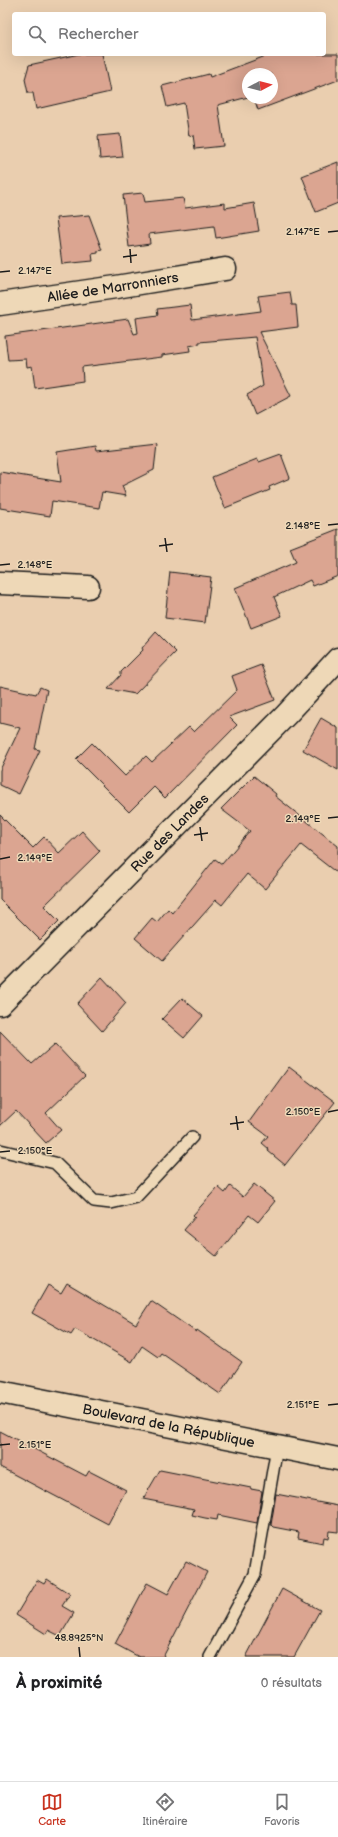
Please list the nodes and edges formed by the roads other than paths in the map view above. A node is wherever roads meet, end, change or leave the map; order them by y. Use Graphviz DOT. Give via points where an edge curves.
graph roads {
  1 [pos="225,269"];
  2 [pos="0,304"];
  3 [pos="0,583"];
  4 [pos="88,587"];
  5 [pos="338,659"];
  6 [pos="0,1004"];
  7 [pos="192,1137"];
  8 [pos="0,1150"];
  9 [pos="0,1392"];
  10 [pos="278,1447"];
  11 [pos="338,1459"];
  12 [pos="210,1657"];
  1 -- 2 [label="street, Allée de Marronniers"];
  3 -- 4 [label="street"];
  5 -- 6 [label="street, Rue des Landes" via="286,715"];
  7 -- 8 [label="lane" via="136,1197 111,1204 94,1200 55,1163"];
  9 -- 10 [label="street, Boulevard de la République"];
  10 -- 11 [label="street, Boulevard de la République"];
  10 -- 12 [label="lane" via="255,1574"];
}
